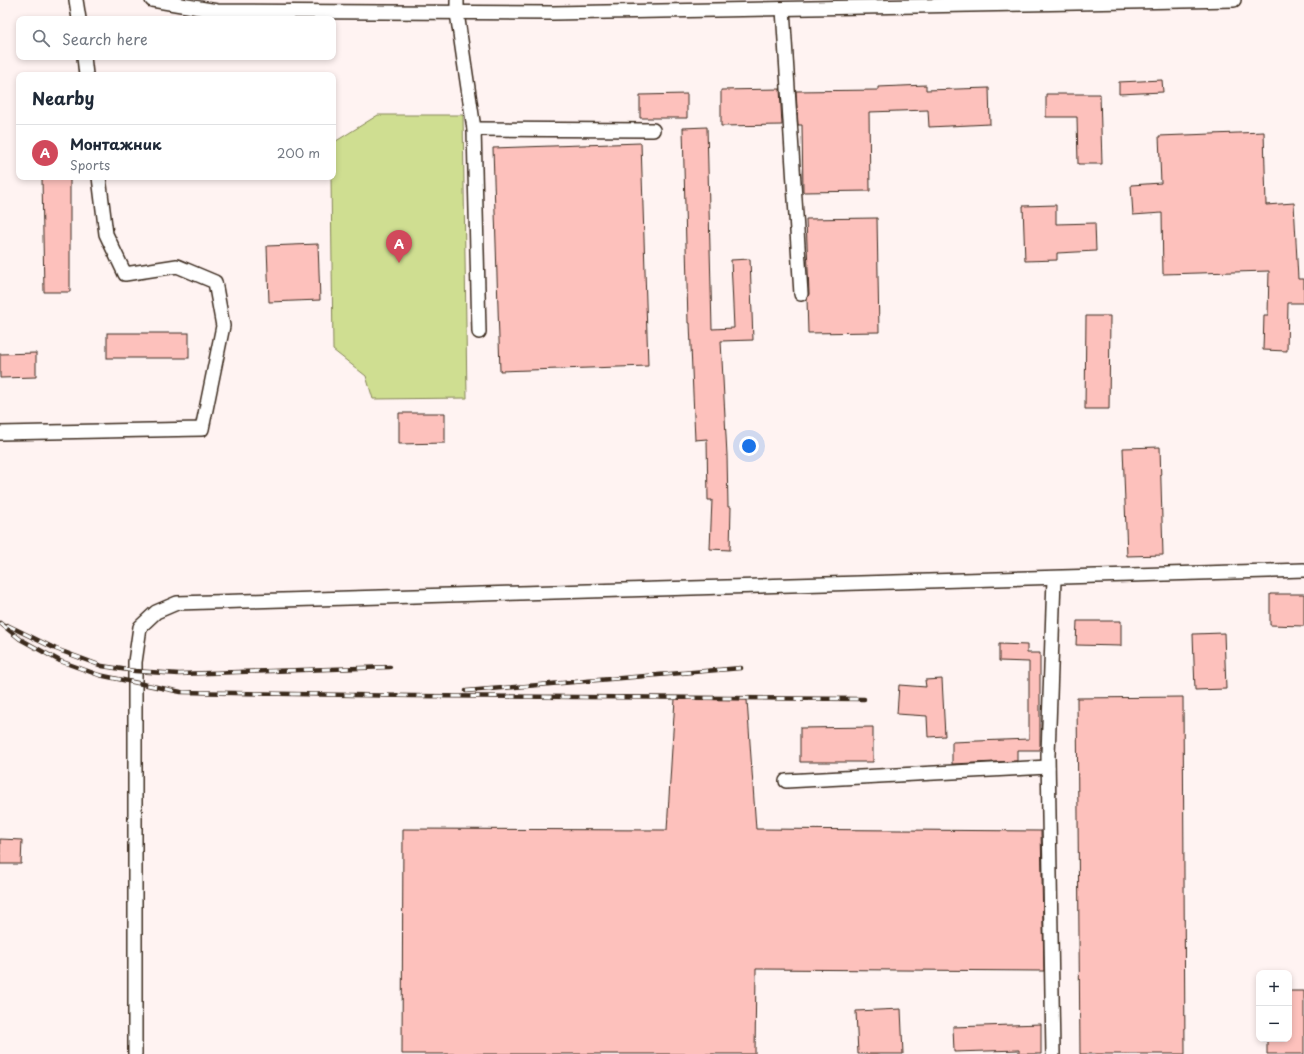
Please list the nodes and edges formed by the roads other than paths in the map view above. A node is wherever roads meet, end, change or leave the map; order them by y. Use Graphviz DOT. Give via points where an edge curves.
graph roads {
  1 [pos="76,0"];
  2 [pos="152,0"];
  3 [pos="1234,0"];
  4 [pos="804,4"];
  5 [pos="844,4"];
  6 [pos="457,6"];
  7 [pos="783,9"];
  8 [pos="79,16"];
  9 [pos="84,60"];
  10 [pos="86,72"];
  11 [pos="474,128"];
  12 [pos="653,130"];
  13 [pos="99,180"];
  14 [pos="801,294"];
  15 [pos="479,332"];
  16 [pos="0,433"];
  17 [pos="1304,570"];
  18 [pos="1054,579"];
  19 [pos="1048,767"];
  20 [pos="786,781"];
  21 [pos="136,1054"];
  22 [pos="1053,1054"];
  1 -- 8 [label="street"];
  2 -- 6 [label="street" via="218,11"];
  3 -- 5 [label="street"];
  4 -- 5 [label="street"];
  4 -- 7 [label="street"];
  6 -- 7 [label="street" via="554,13"];
  6 -- 11 [label="street"];
  7 -- 14 [label="street"];
  9 -- 10 [label="street"];
  11 -- 12 [label="street"];
  11 -- 15 [label="street"];
  13 -- 16 [label="street" via="106,234 125,274 177,266 215,282 223,326 202,429"];
  17 -- 18 [label="street"];
  18 -- 19 [label="street"];
  18 -- 21 [label="street" via="177,603 156,612 140,627 135,662"];
  19 -- 20 [label="street"];
  19 -- 22 [label="street"];
}
